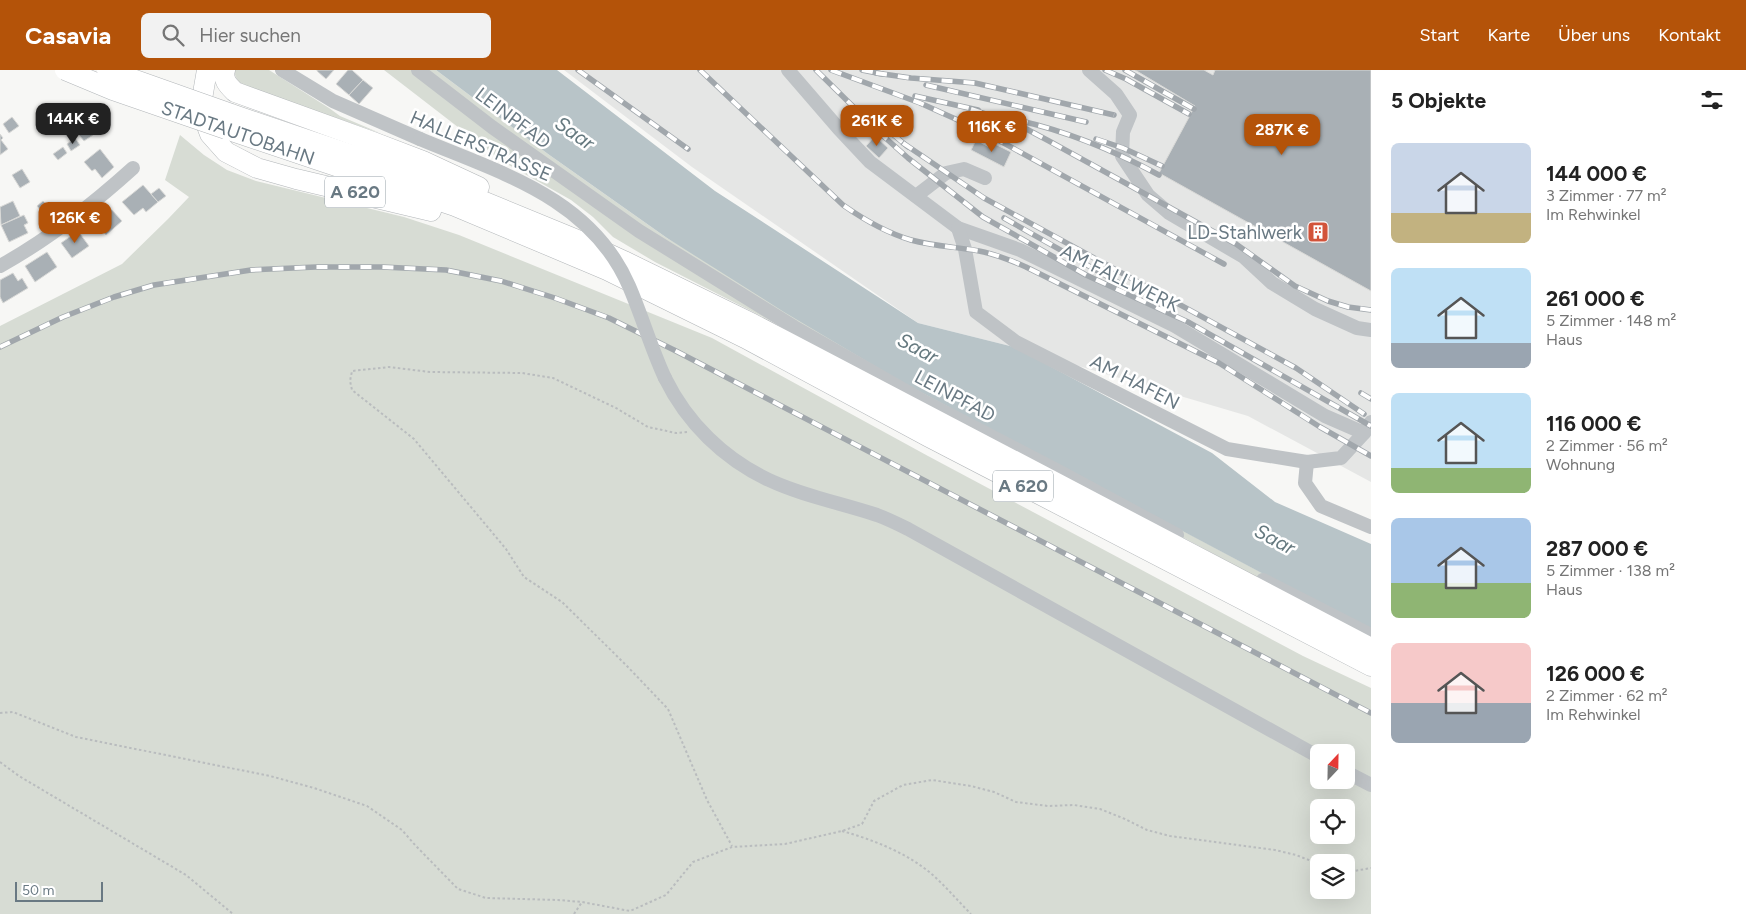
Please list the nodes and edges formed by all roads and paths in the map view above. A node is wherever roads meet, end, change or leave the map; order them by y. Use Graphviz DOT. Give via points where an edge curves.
graph roads {
  1 [pos="65,70"];
  2 [pos="108,70"];
  3 [pos="207,70"];
  4 [pos="225,70"];
  5 [pos="282,70"];
  6 [pos="418,70"];
  7 [pos="788,70"];
  8 [pos="1090,70"];
  9 [pos="229,122"];
  10 [pos="133,168"];
  11 [pos="985,178"];
  12 [pos="916,196"];
  13 [pos="958,228"];
  14 [pos="579,249"];
  15 [pos="2,262"];
  16 [pos="679,297"];
  17 [pos="1371,330"];
  18 [pos="1367,428"];
  19 [pos="702,431"];
  20 [pos="1307,462"];
  21 [pos="1371,527"];
  22 [pos="1371,635"];
  23 [pos="1371,648"];
  24 [pos="1371,666"];
  25 [pos="0,713"];
  26 [pos="1310,752"];
  27 [pos="0,762"];
  28 [pos="1355,777"];
  29 [pos="1371,785"];
  30 [pos="842,831"];
  31 [pos="732,847"];
  32 [pos="1310,860"];
  33 [pos="1371,868"];
  34 [pos="1355,871"];
  35 [pos="582,902"];
  36 [pos="233,914"];
  37 [pos="574,914"];
  38 [pos="971,914"];
  1 -- 9 [label="highway, STADTAUTOBAHN / A 620, bridge" via="130,96"];
  2 -- 9 [label="highway, A 620, bridge"];
  3 -- 14 [label="highway, A 620" via="202,99 204,118 217,143 237,159 296,179 418,206 527,242"];
  4 -- 14 [label="highway" via="226,83 235,92 423,161 518,206"];
  5 -- 19 [label="street, HALLERSTRASSE, bridge" via="333,101 511,176 553,198 580,218 616,262 629,285 665,378 678,401"];
  6 -- 22 [label="street, LEINPFAD" via="639,231 794,328 925,402"];
  7 -- 12 [label="street, AM FALLWERK" via="870,162"];
  8 -- 17 [label="street" via="1116,94 1130,115 1123,132 1122,156 1148,195 1169,213 1244,257 1272,283 1315,309 1357,328"];
  9 -- 14 [label="highway, STADTAUTOBAHN / A 620"];
  10 -- 15 [label="street" via="64,226"];
  11 -- 12 [label="street" via="964,170 946,173"];
  12 -- 13 [label="street, AM FALLWERK"];
  13 -- 18 [label="street, AM FALLWERK" via="1020,250 1175,326 1325,416"];
  13 -- 20 [label="street, AM HAFEN" via="976,312 1016,342 1227,449"];
  14 -- 16 [label="highway, A 620"];
  14 -- 16 [label="highway, STADTAUTOBAHN / A 620" via="607,270"];
  16 -- 23 [label="highway, A 620" via="753,324"];
  16 -- 24 [label="highway, A 620" via="745,338 930,437"];
  18 -- 20 [label="street, AM HAFEN" via="1341,458"];
  19 -- 26 [label="street, HALLERSTRASSE" via="726,453 770,480 879,516 908,529"];
  19 -- 31 [label="path" via="676,433 648,427 553,378 522,373 430,372 389,367 352,371 350,381 352,390 414,439 506,549 524,577 562,602 668,709 707,800"];
  20 -- 21 [label="street" via="1305,483 1321,506"];
  25 -- 35 [label="path" via="13,712 76,736 270,776 367,806 402,830 458,888 486,898"];
  27 -- 36 [label="path" via="186,875"];
  28 -- 29 [label="street"];
  30 -- 31 [label="path" via="785,844"];
  30 -- 32 [label="path" via="862,824 874,801 903,784 932,780 994,792 1016,802 1100,809 1147,830 1170,836 1274,850"];
  30 -- 38 [label="path" via="864,837 914,861 935,877"];
  31 -- 35 [label="path" via="693,862 666,895 630,911"];
  33 -- 34 [label="path"];
  35 -- 37 [label="path"];
}
